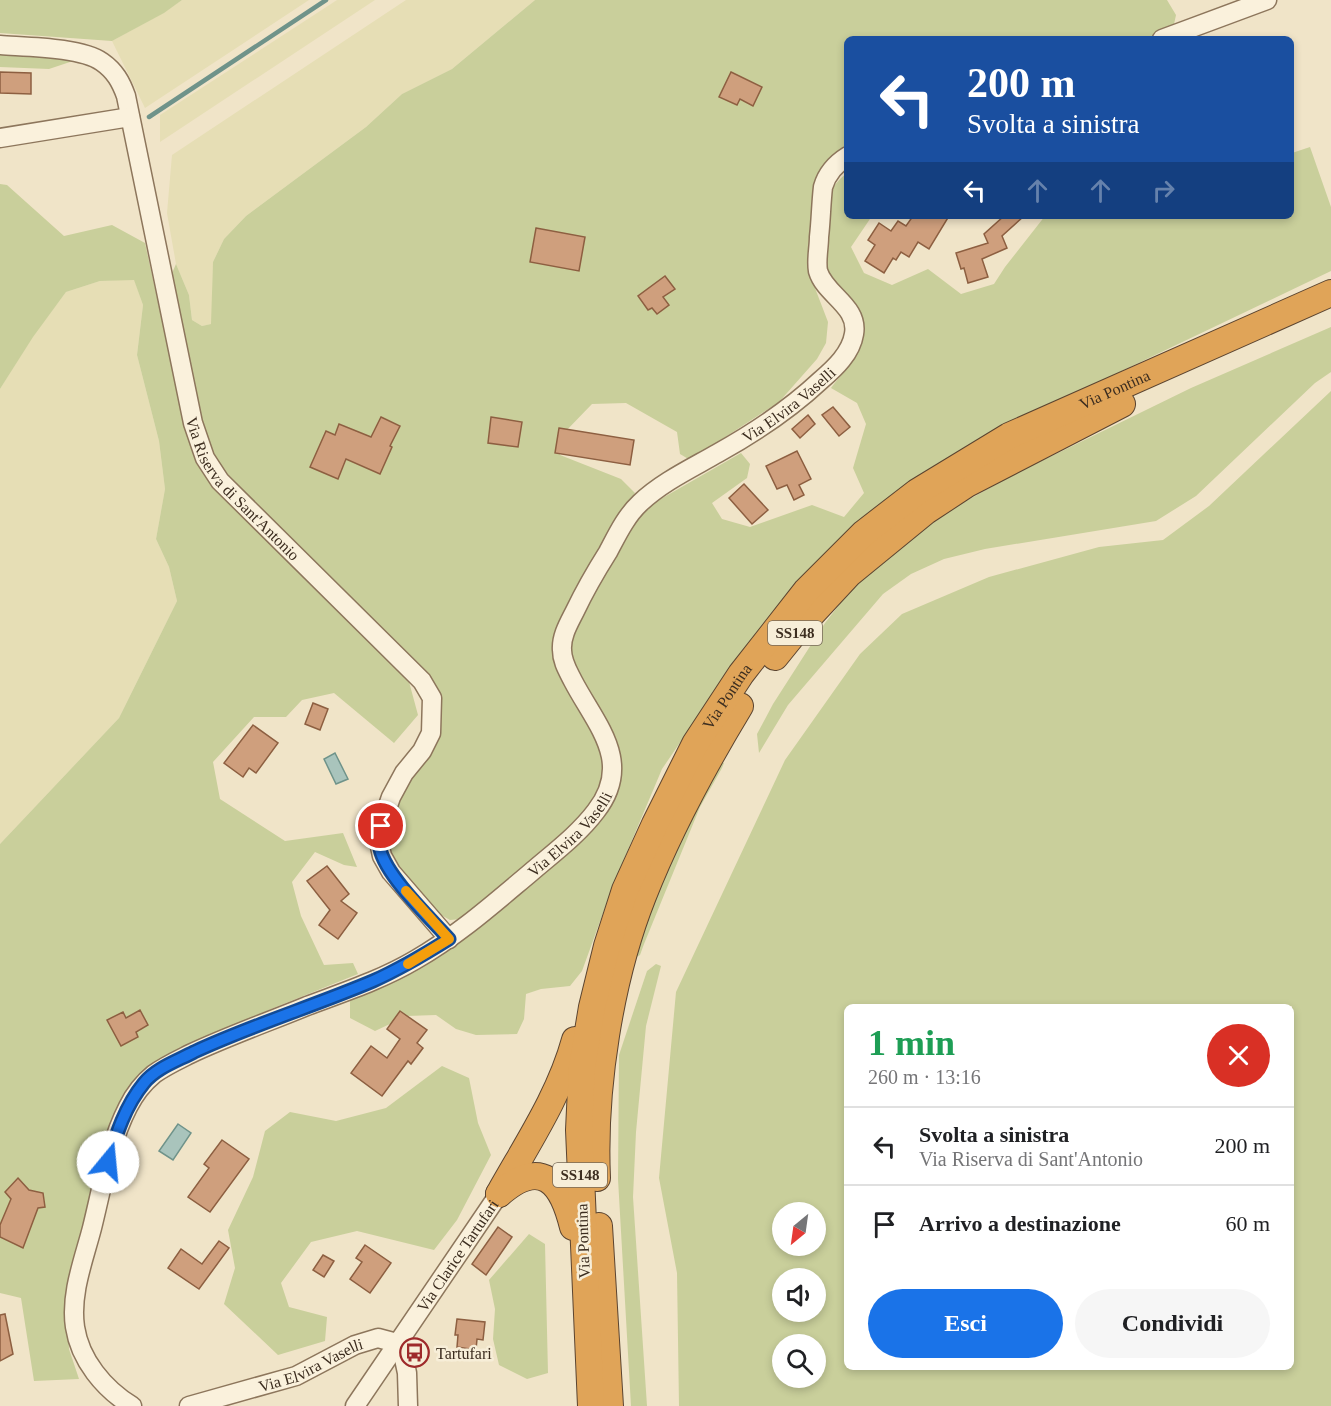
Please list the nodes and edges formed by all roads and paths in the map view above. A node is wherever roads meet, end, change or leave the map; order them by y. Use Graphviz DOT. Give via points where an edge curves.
graph roads {
  1 [pos="1267,0"];
  2 [pos="1170,36"];
  3 [pos="0,45"];
  4 [pos="130,117"];
  5 [pos="0,138"];
  6 [pos="844,159"];
  7 [pos="1331,293"];
  8 [pos="1331,312"];
  9 [pos="449,939"];
  10 [pos="607,946"];
  11 [pos="499,1194"];
  12 [pos="583,1268"];
  13 [pos="397,1345"];
  14 [pos="132,1406"];
  15 [pos="189,1406"];
  16 [pos="355,1406"];
  17 [pos="408,1406"];
  18 [pos="591,1406"];
  19 [pos="610,1406"];
  1 -- 2 [label="street"];
  3 -- 4 [label="street, Via Riserva di Sant'Antonio" via="79,53 100,60 121,82"];
  4 -- 5 [label="street"];
  4 -- 9 [label="street, Via Riserva di Sant'Antonio" via="183,378 197,441 205,458 220,481 422,681 432,698 431,733 395,788 379,842 391,872"];
  6 -- 9 [label="street, Via Elvira Vaselli" via="825,179 817,262 826,286 854,320 849,349 788,408 658,488 627,518 581,598 562,647 566,667 611,752 612,773 606,794 598,809 570,839"];
  7 -- 10 [label="highway, Via Pontina / SS148" via="1009,436 917,492 864,533 782,620 695,744 625,890"];
  8 -- 19 [label="highway, Via Pontina / SS148" via="1110,409 967,484 926,511 849,574 796,631 751,688 675,822 642,897 612,1009 602,1068 596,1171"];
  9 -- 14 [label="street, Via Elvira Vaselli" via="374,980 178,1060 152,1076 135,1096 108,1162 75,1293 74,1311 78,1342 86,1358 107,1386"];
  10 -- 11 [label="highway" via="585,999 563,1075"];
  10 -- 12 [label="highway, Via Pontina / SS148" via="582,1067 579,1130"];
  11 -- 12 [label="highway" via="512,1182 533,1176 558,1187 568,1209"];
  11 -- 13 [label="street, Via Clarice Tartufari"];
  12 -- 18 [label="highway, Via Pontina / SS148"];
  13 -- 15 [label="street, Via Elvira Vaselli" via="383,1339 367,1340 297,1376"];
  13 -- 16 [label="street, Via Clarice Tartufari"];
  13 -- 17 [label="street" via="405,1360"];
}
